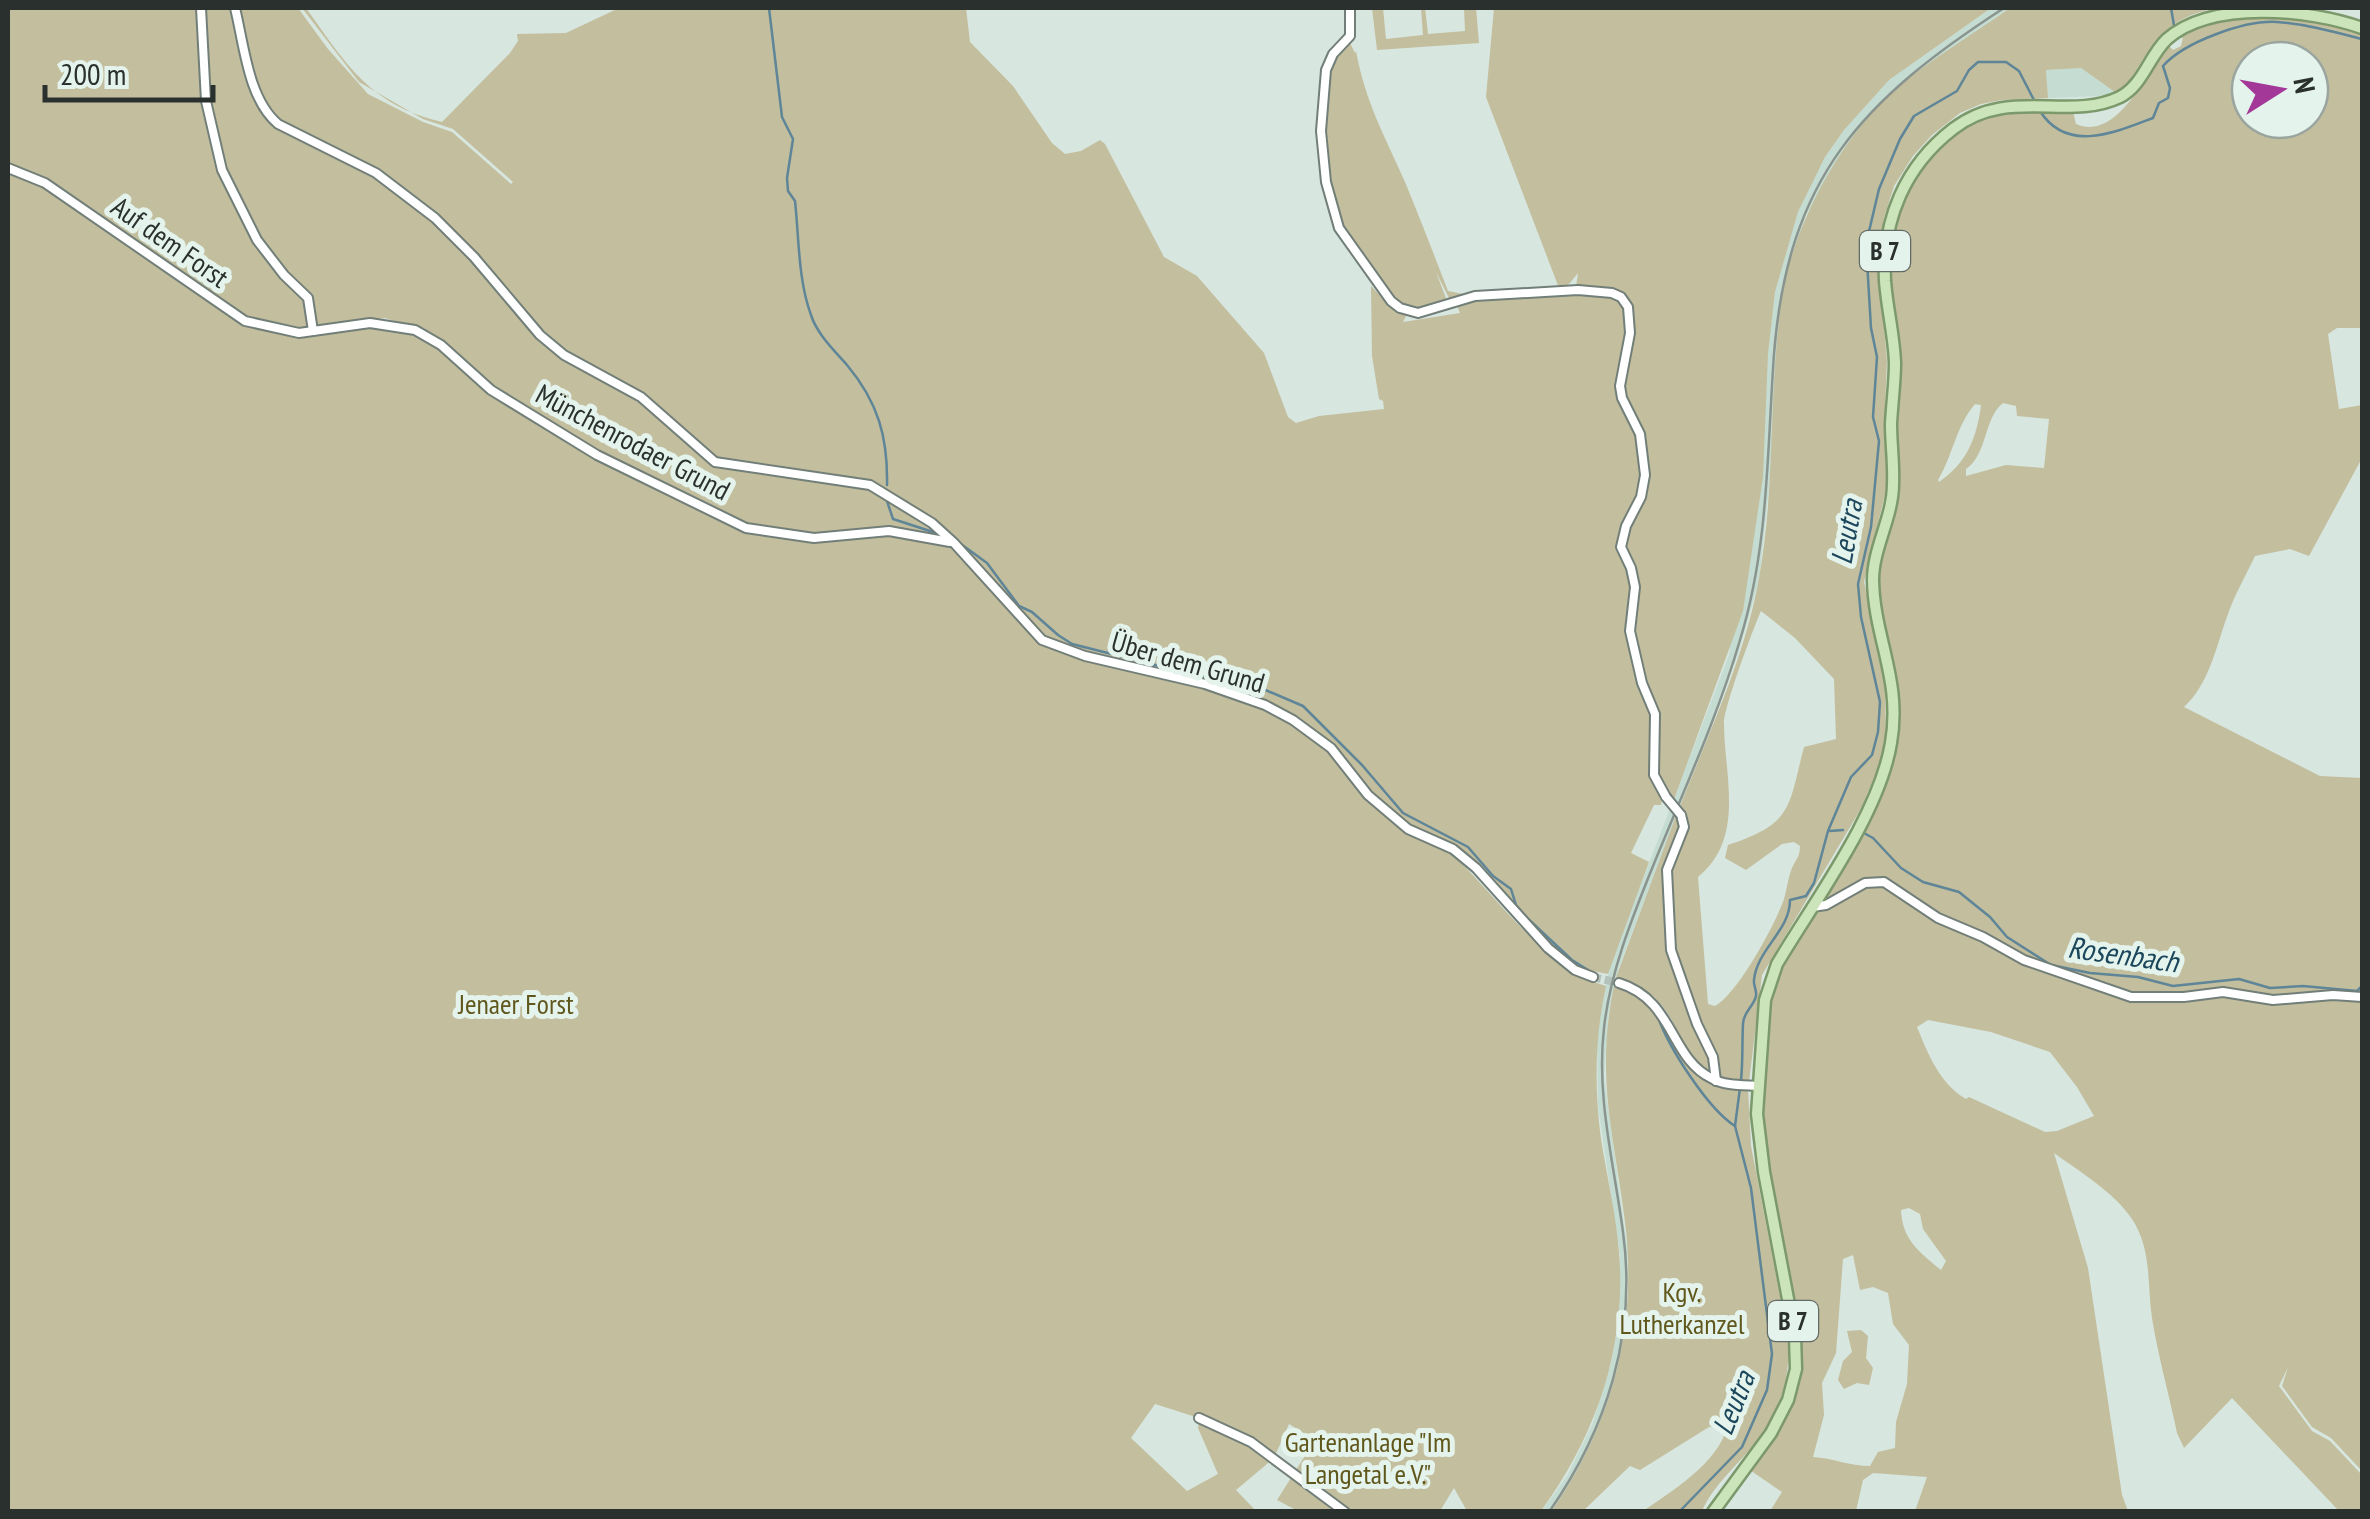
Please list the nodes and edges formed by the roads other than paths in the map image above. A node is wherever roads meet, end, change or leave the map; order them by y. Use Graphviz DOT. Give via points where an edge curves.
graph roads {
  1 [pos="201,8"];
  2 [pos="235,8"];
  3 [pos="1350,8"];
  4 [pos="2362,28"];
  5 [pos="8,168"];
  6 [pos="313,331"];
  7 [pos="954,543"];
  8 [pos="1811,906"];
  9 [pos="1593,977"];
  10 [pos="1619,982"];
  11 [pos="2362,996"];
  12 [pos="1716,1081"];
  13 [pos="1758,1086"];
  14 [pos="1200,1418"];
  15 [pos="1346,1512"];
  16 [pos="1712,1512"];
  1 -- 6 [label="street" via="206,101 222,170 257,240 308,298"];
  2 -- 7 [label="street, Über dem Grund" via="267,114 376,172 435,218 564,355 642,397 715,462 870,485"];
  3 -- 12 [label="street, bridge" via="1350,36 1326,70 1322,148 1334,216 1384,294 1418,313 1475,296 1559,290 1612,293 1628,307 1620,386 1640,434 1644,474 1621,547 1635,588 1630,630 1654,714 1654,775 1684,827 1667,870 1671,950"];
  4 -- 8 [label="main road, B 7" via="2300,11 2213,17 2176,31 2122,96 1982,111 1938,140 1912,169 1891,221 1885,260 1894,486 1873,581 1895,696 1892,740 1879,788"];
  5 -- 6 [label="street, Auf dem Forst" via="45,183 245,321"];
  6 -- 7 [label="street, Münchenrodaer Grund" via="370,324 415,330 491,390 597,455 746,528 814,538 889,531"];
  7 -- 9 [label="street, Über dem Grund" via="1042,640 1205,684 1293,720 1331,748 1368,795 1408,828 1453,849 1548,948"];
  8 -- 11 [label="street" via="1884,882 1938,918 2024,960 2131,997"];
  8 -- 13 [label="main road, B 7" via="1768,987"];
  10 -- 12 [label="street" via="1644,992 1693,1065"];
  12 -- 13 [label="street"];
  13 -- 16 [label="main road, B 7" via="1760,1148 1796,1355 1788,1400 1772,1433"];
  14 -- 15 [label="street" via="1250,1442"];
}
